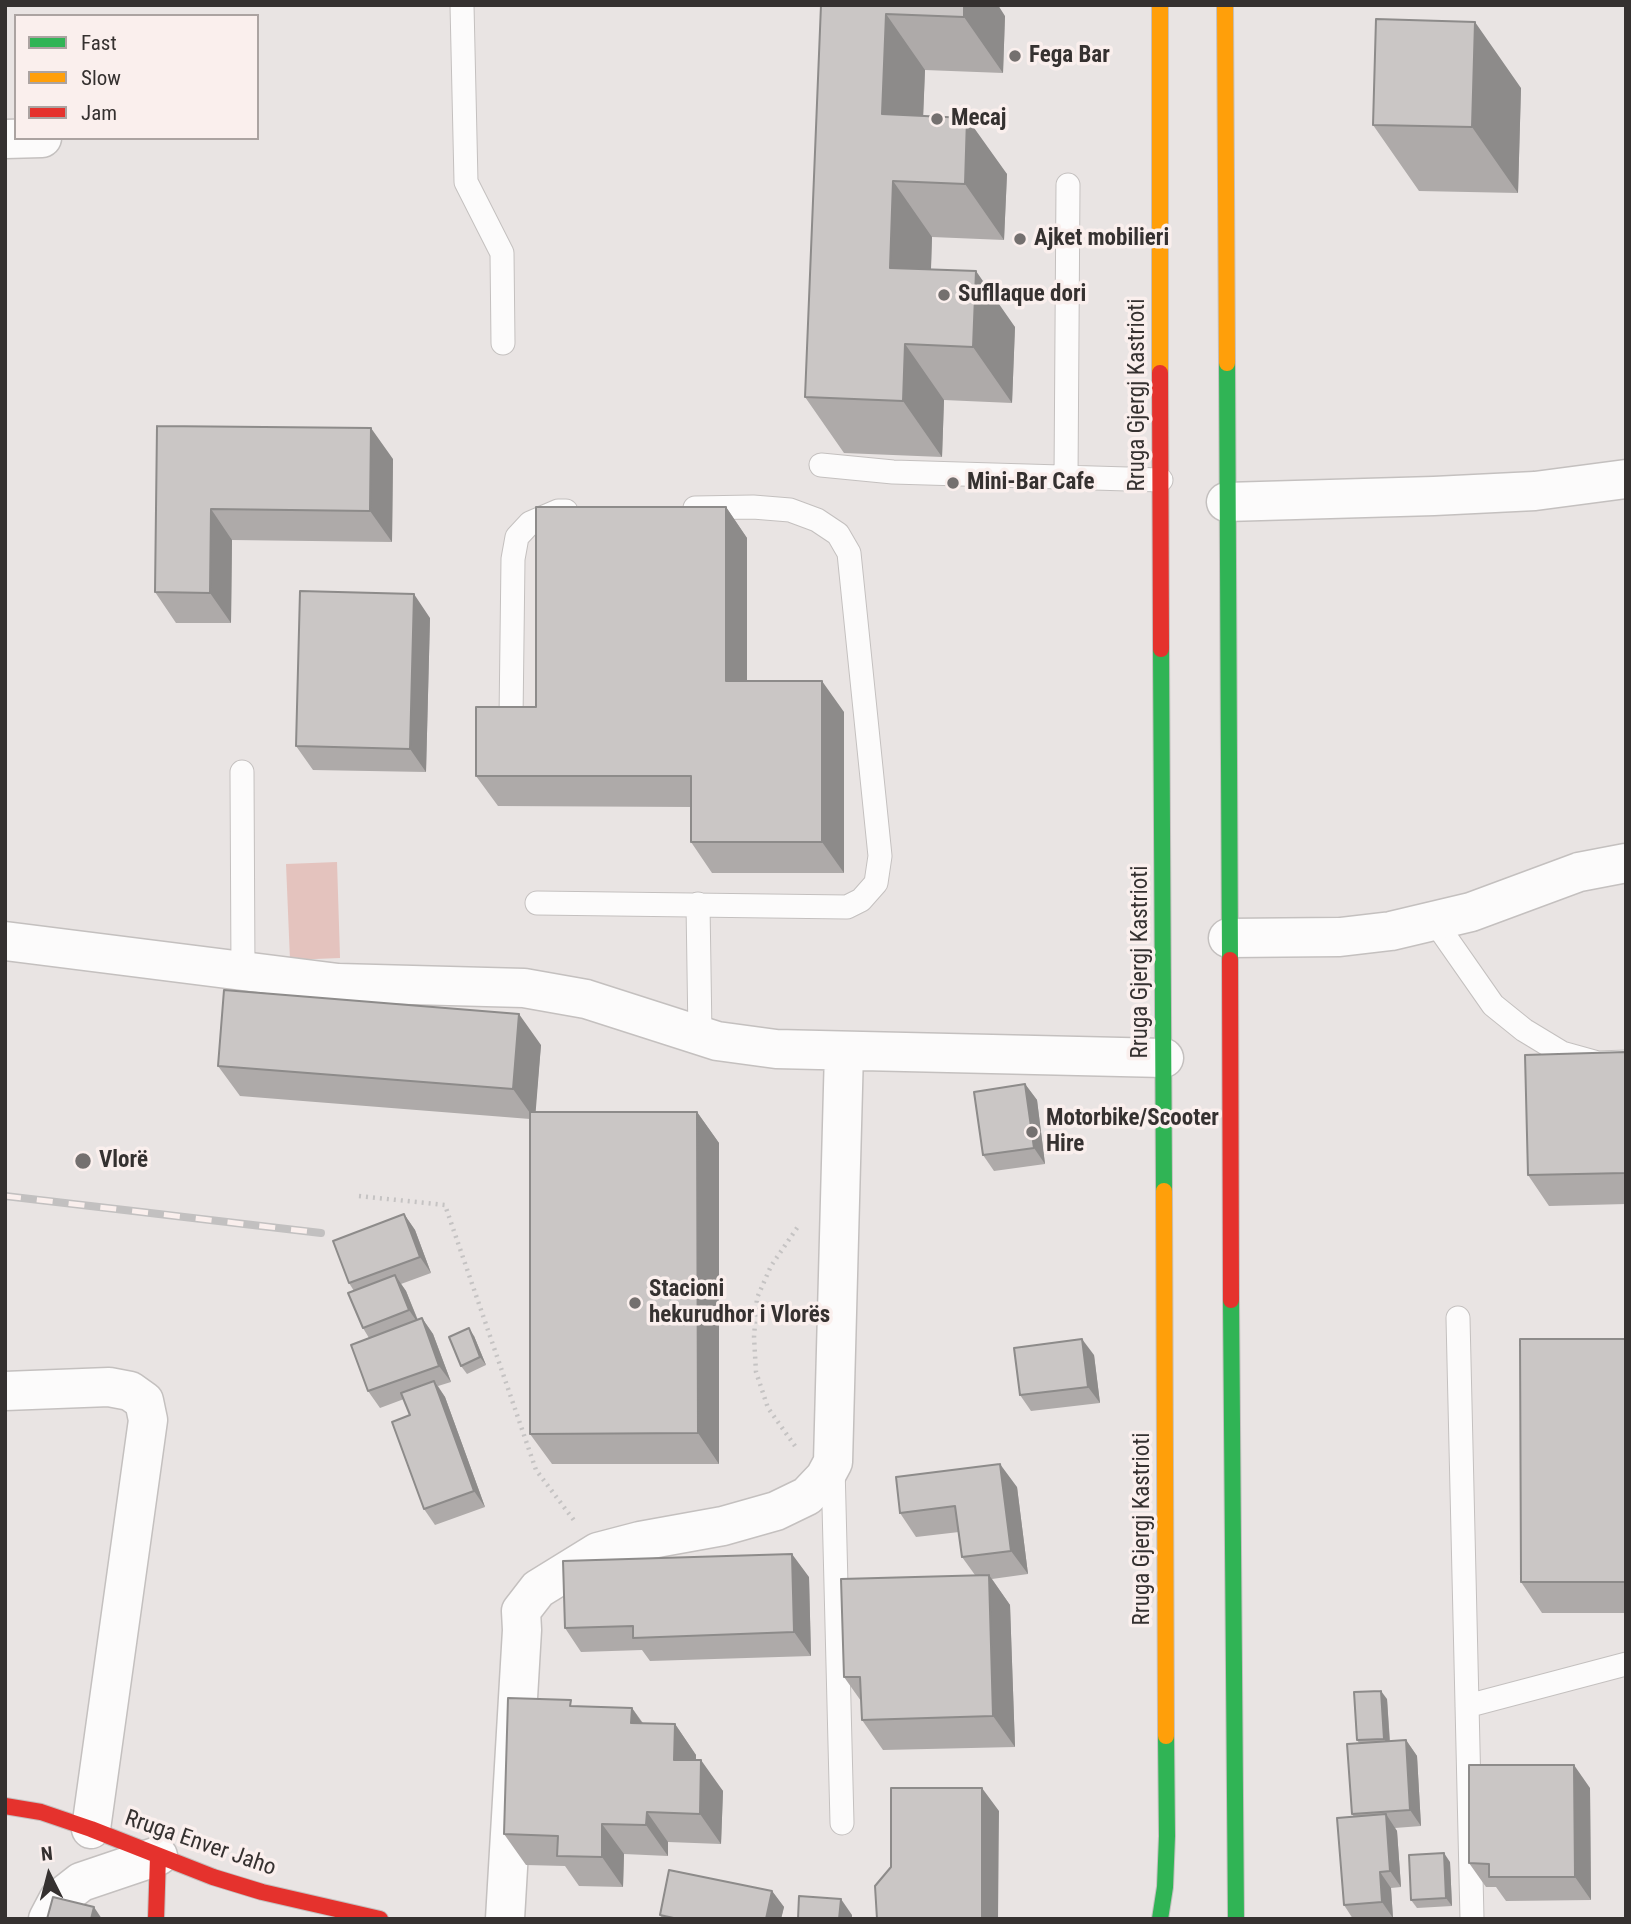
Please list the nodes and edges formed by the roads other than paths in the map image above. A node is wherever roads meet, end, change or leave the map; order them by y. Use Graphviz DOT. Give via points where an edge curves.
graph roads {
  1 [pos="462,5"];
  2 [pos="1160,5"];
  3 [pos="1225,5"];
  4 [pos="1068,185"];
  5 [pos="503,343"];
  6 [pos="821,465"];
  7 [pos="1066,478"];
  8 [pos="1161,480"];
  9 [pos="1626,480"];
  10 [pos="1226,502"];
  11 [pos="670,509"];
  12 [pos="586,510"];
  13 [pos="511,719"];
  14 [pos="242,772"];
  15 [pos="1626,863"];
  16 [pos="537,902"];
  17 [pos="698,904"];
  18 [pos="1435,922"];
  19 [pos="1228,938"];
  20 [pos="5,941"];
  21 [pos="243,972"];
  22 [pos="700,1035"];
  23 [pos="844,1051"];
  24 [pos="1164,1058"];
  25 [pos="1626,1062"];
  26 [pos="1458,1318"];
  27 [pos="5,1391"];
  28 [pos="829,1469"];
  29 [pos="1626,1664"];
  30 [pos="1466,1706"];
  31 [pos="5,1806"];
  32 [pos="842,1823"];
  33 [pos="91,1829"];
  34 [pos="158,1856"];
  35 [pos="367,1917"];
  36 [pos="48,1919"];
  37 [pos="156,1919"];
  38 [pos="505,1919"];
  39 [pos="1160,1919"];
  40 [pos="1236,1919"];
  41 [pos="1472,1919"];
  1 -- 5 [label="lane" via="466,181 502,253"];
  2 -- 8 [label="main road, Rruga Gjergj Kastrioti"];
  3 -- 10 [label="main road"];
  4 -- 7 [label="lane"];
  6 -- 7 [label="lane"];
  7 -- 8 [label="lane"];
  8 -- 24 [label="main road, Rruga Gjergj Kastrioti"];
  9 -- 10 [label="street" via="1535,491"];
  10 -- 19 [label="main road"];
  11 -- 17 [label="lane" via="790,510 838,534 849,553 880,856 876,883 847,906"];
  12 -- 13 [label="lane" via="558,511 530,523 517,537"];
  14 -- 21 [label="lane"];
  15 -- 18 [label="street" via="1579,873"];
  16 -- 17 [label="lane"];
  17 -- 22 [label="lane"];
  18 -- 19 [label="street" via="1340,937"];
  18 -- 25 [label="lane" via="1493,1005 1524,1030 1562,1053 1598,1063"];
  19 -- 40 [label="main road"];
  20 -- 21 [label="street"];
  21 -- 22 [label="street" via="338,983 524,988 586,999"];
  22 -- 23 [label="street" via="776,1049"];
  23 -- 24 [label="street"];
  23 -- 28 [label="street"];
  24 -- 39 [label="main road, Rruga Gjergj Kastrioti" via="1167,1836"];
  26 -- 30 [label="lane"];
  27 -- 33 [label="street" via="109,1387 130,1391 144,1401 148,1420"];
  28 -- 32 [label="lane"];
  28 -- 38 [label="street" via="807,1496 776,1511 723,1527 598,1552 538,1589 521,1611"];
  29 -- 30 [label="lane"];
  30 -- 41 [label="lane"];
  31 -- 33 [label="main road, Rruga Enver Jaho" via="41,1812"];
  33 -- 34 [label="main road, Rruga Enver Jaho"];
  34 -- 35 [label="main road, Rruga Enver Jaho" via="262,1892"];
  34 -- 36 [label="street" via="81,1882 58,1900"];
  34 -- 37 [label="main road"];
}
